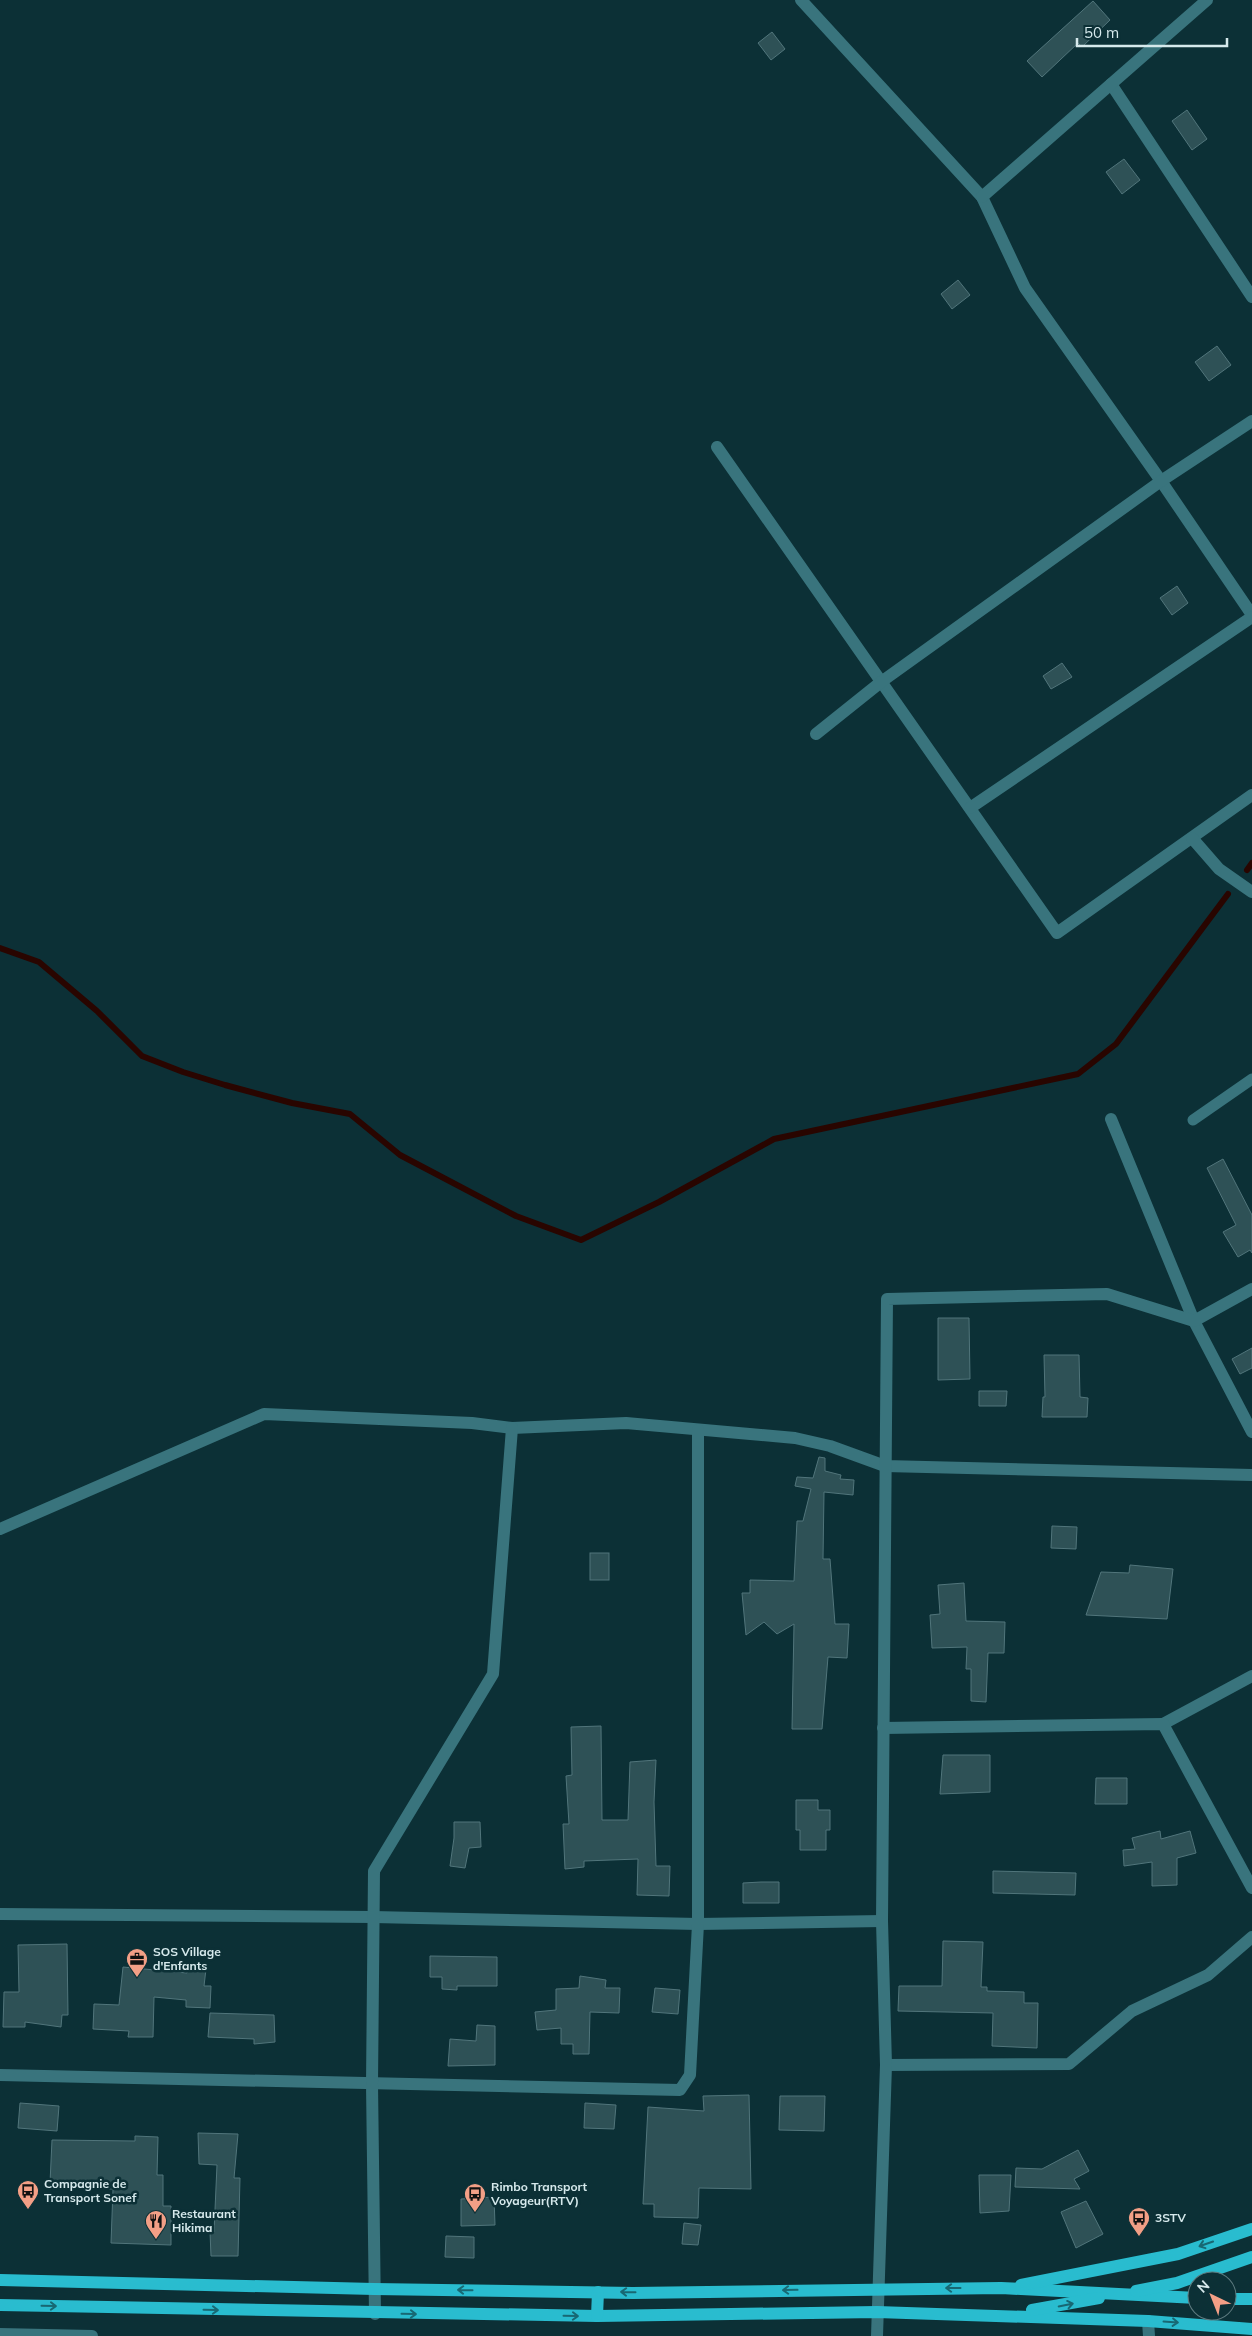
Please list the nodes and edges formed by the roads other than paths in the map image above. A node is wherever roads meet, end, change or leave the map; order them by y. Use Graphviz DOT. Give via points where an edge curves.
graph roads {
  1 [pos="801,0"];
  2 [pos="1207,0"];
  3 [pos="1111,84"];
  4 [pos="982,197"];
  5 [pos="1252,297"];
  6 [pos="1252,421"];
  7 [pos="717,447"];
  8 [pos="1161,481"];
  9 [pos="1252,616"];
  10 [pos="881,682"];
  11 [pos="816,734"];
  12 [pos="1252,795"];
  13 [pos="970,808"];
  14 [pos="1192,838"];
  15 [pos="1252,892"];
  16 [pos="1252,1079"];
  17 [pos="1111,1119"];
  18 [pos="1193,1120"];
  19 [pos="1252,1289"];
  20 [pos="1194,1322"];
  21 [pos="512,1428"];
  22 [pos="698,1430"];
  23 [pos="1252,1432"];
  24 [pos="885,1466"];
  25 [pos="1252,1475"];
  26 [pos="0,1529"];
  27 [pos="1252,1676"];
  28 [pos="1163,1724"];
  29 [pos="883,1728"];
  30 [pos="1252,1888"];
  31 [pos="0,1914"];
  32 [pos="372,1917"];
  33 [pos="882,1921"];
  34 [pos="698,1924"];
  35 [pos="1252,1937"];
  36 [pos="886,2065"];
  37 [pos="0,2075"];
  38 [pos="372,2084"];
  39 [pos="1252,2229"];
  40 [pos="1252,2257"];
  41 [pos="0,2280"];
  42 [pos="877,2288"];
  43 [pos="1002,2288"];
  44 [pos="374,2289"];
  45 [pos="598,2292"];
  46 [pos="1119,2294"];
  47 [pos="1187,2297"];
  48 [pos="1237,2299"];
  49 [pos="1252,2299"];
  50 [pos="0,2305"];
  51 [pos="877,2312"];
  52 [pos="375,2314"];
  53 [pos="1000,2315"];
  54 [pos="597,2316"];
  55 [pos="1148,2320"];
  56 [pos="1252,2329"];
  57 [pos="0,2334"];
  58 [pos="92,2336"];
  59 [pos="877,2336"];
  60 [pos="1149,2336"];
  1 -- 4 [label="street"];
  2 -- 3 [label="street"];
  3 -- 4 [label="street"];
  3 -- 5 [label="street"];
  4 -- 8 [label="street" via="1025,288"];
  6 -- 8 [label="street"];
  7 -- 10 [label="street"];
  8 -- 9 [label="street"];
  8 -- 10 [label="street"];
  9 -- 13 [label="street"];
  10 -- 11 [label="street"];
  10 -- 13 [label="street"];
  12 -- 14 [label="street"];
  13 -- 14 [label="street" via="1057,933"];
  14 -- 15 [label="street" via="1219,869"];
  16 -- 18 [label="lane"];
  17 -- 20 [label="street"];
  19 -- 20 [label="street"];
  20 -- 23 [label="street"];
  20 -- 24 [label="street" via="1107,1294 887,1299"];
  21 -- 22 [label="street" via="626,1423"];
  21 -- 26 [label="street" via="472,1423 264,1414"];
  21 -- 32 [label="street" via="493,1674 374,1871"];
  22 -- 24 [label="street" via="795,1438 830,1446"];
  22 -- 34 [label="street"];
  24 -- 25 [label="street"];
  24 -- 29 [label="street"];
  27 -- 28 [label="street"];
  28 -- 29 [label="street"];
  28 -- 30 [label="street"];
  29 -- 33 [label="street"];
  31 -- 32 [label="street"];
  32 -- 34 [label="street"];
  32 -- 38 [label="street"];
  33 -- 34 [label="street"];
  33 -- 36 [label="street"];
  34 -- 38 [label="street" via="690,2075 680,2090"];
  35 -- 36 [label="street" via="1208,1975 1132,2011 1069,2064"];
  36 -- 42 [label="street"];
  37 -- 38 [label="street"];
  38 -- 44 [label="street"];
  39 -- 43 [label="main road, one-way" via="1178,2254"];
  40 -- 46 [label="main road" via="1177,2283"];
  41 -- 44 [label="main road"];
  43 -- 42 [label="main road, one-way"];
  42 -- 45 [label="main road, one-way"];
  42 -- 51 [label="street"];
  43 -- 46 [label="main road"];
  45 -- 44 [label="main road, one-way"];
  44 -- 52 [label="street"];
  45 -- 54 [label="main road"];
  46 -- 47 [label="main road"];
  53 -- 46 [label="main road, one-way"];
  48 -- 49 [label="main road"];
  50 -- 52 [label="main road, one-way"];
  51 -- 53 [label="main road"];
  51 -- 54 [label="main road"];
  51 -- 59 [label="street"];
  52 -- 54 [label="main road, one-way"];
  53 -- 55 [label="main road"];
  55 -- 56 [label="main road, one-way"];
  55 -- 60 [label="street"];
  57 -- 58 [label="street"];
}
